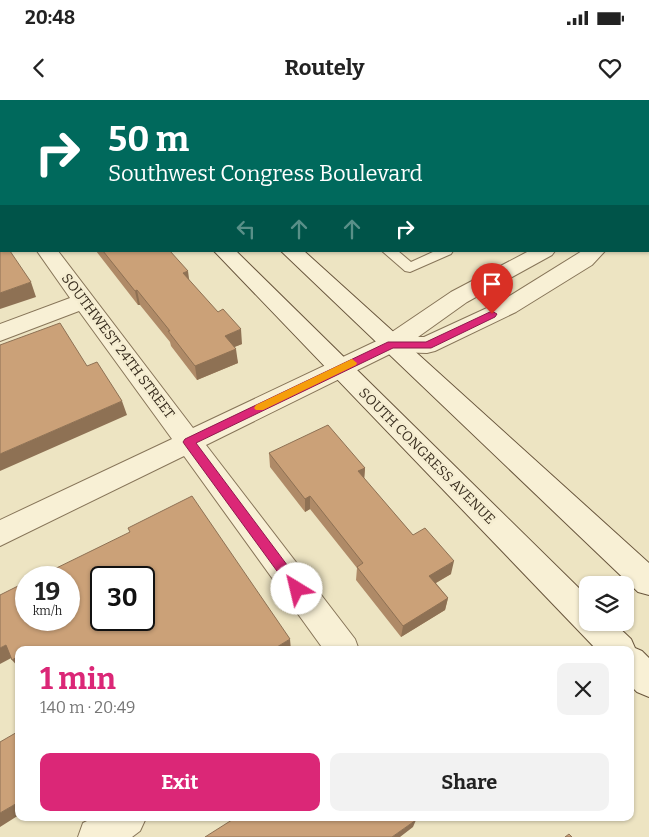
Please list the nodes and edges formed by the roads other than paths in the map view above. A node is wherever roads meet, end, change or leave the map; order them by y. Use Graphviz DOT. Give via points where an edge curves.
graph roads {
  1 [pos="49,252"];
  2 [pos="225,252"];
  3 [pos="292,252"];
  4 [pos="390,252"];
  5 [pos="444,252"];
  6 [pos="543,252"];
  7 [pos="594,252"];
  8 [pos="84,301"];
  9 [pos="0,333"];
  10 [pos="391,344"];
  11 [pos="340,368"];
  12 [pos="188,442"];
  13 [pos="0,534"];
  14 [pos="649,582"];
  15 [pos="579,609"];
  16 [pos="600,631"];
  17 [pos="340,646"];
  18 [pos="615,646"];
  19 [pos="634,666"];
  20 [pos="649,681"];
  21 [pos="122,821"];
  22 [pos="97,837"];
  1 -- 8 [label="street, SOUTHWEST 24TH STREET"];
  2 -- 11 [label="street, SOUTH CONGRESS AVENUE"];
  3 -- 10 [label="street"];
  4 -- 5 [label="lane" via="410,268"];
  6 -- 10 [label="street" via="458,297"];
  7 -- 10 [label="street" via="508,306 427,346"];
  8 -- 9 [label="street"];
  8 -- 12 [label="street, SOUTHWEST 24TH STREET"];
  10 -- 11 [label="street"];
  10 -- 14 [label="street"];
  11 -- 12 [label="street"];
  11 -- 15 [label="street, SOUTH CONGRESS AVENUE"];
  12 -- 13 [label="street"];
  12 -- 17 [label="street, SOUTHWEST 24TH STREET"];
  16 -- 18 [label="street"];
  19 -- 20 [label="street"];
  21 -- 22 [label="street"];
}
